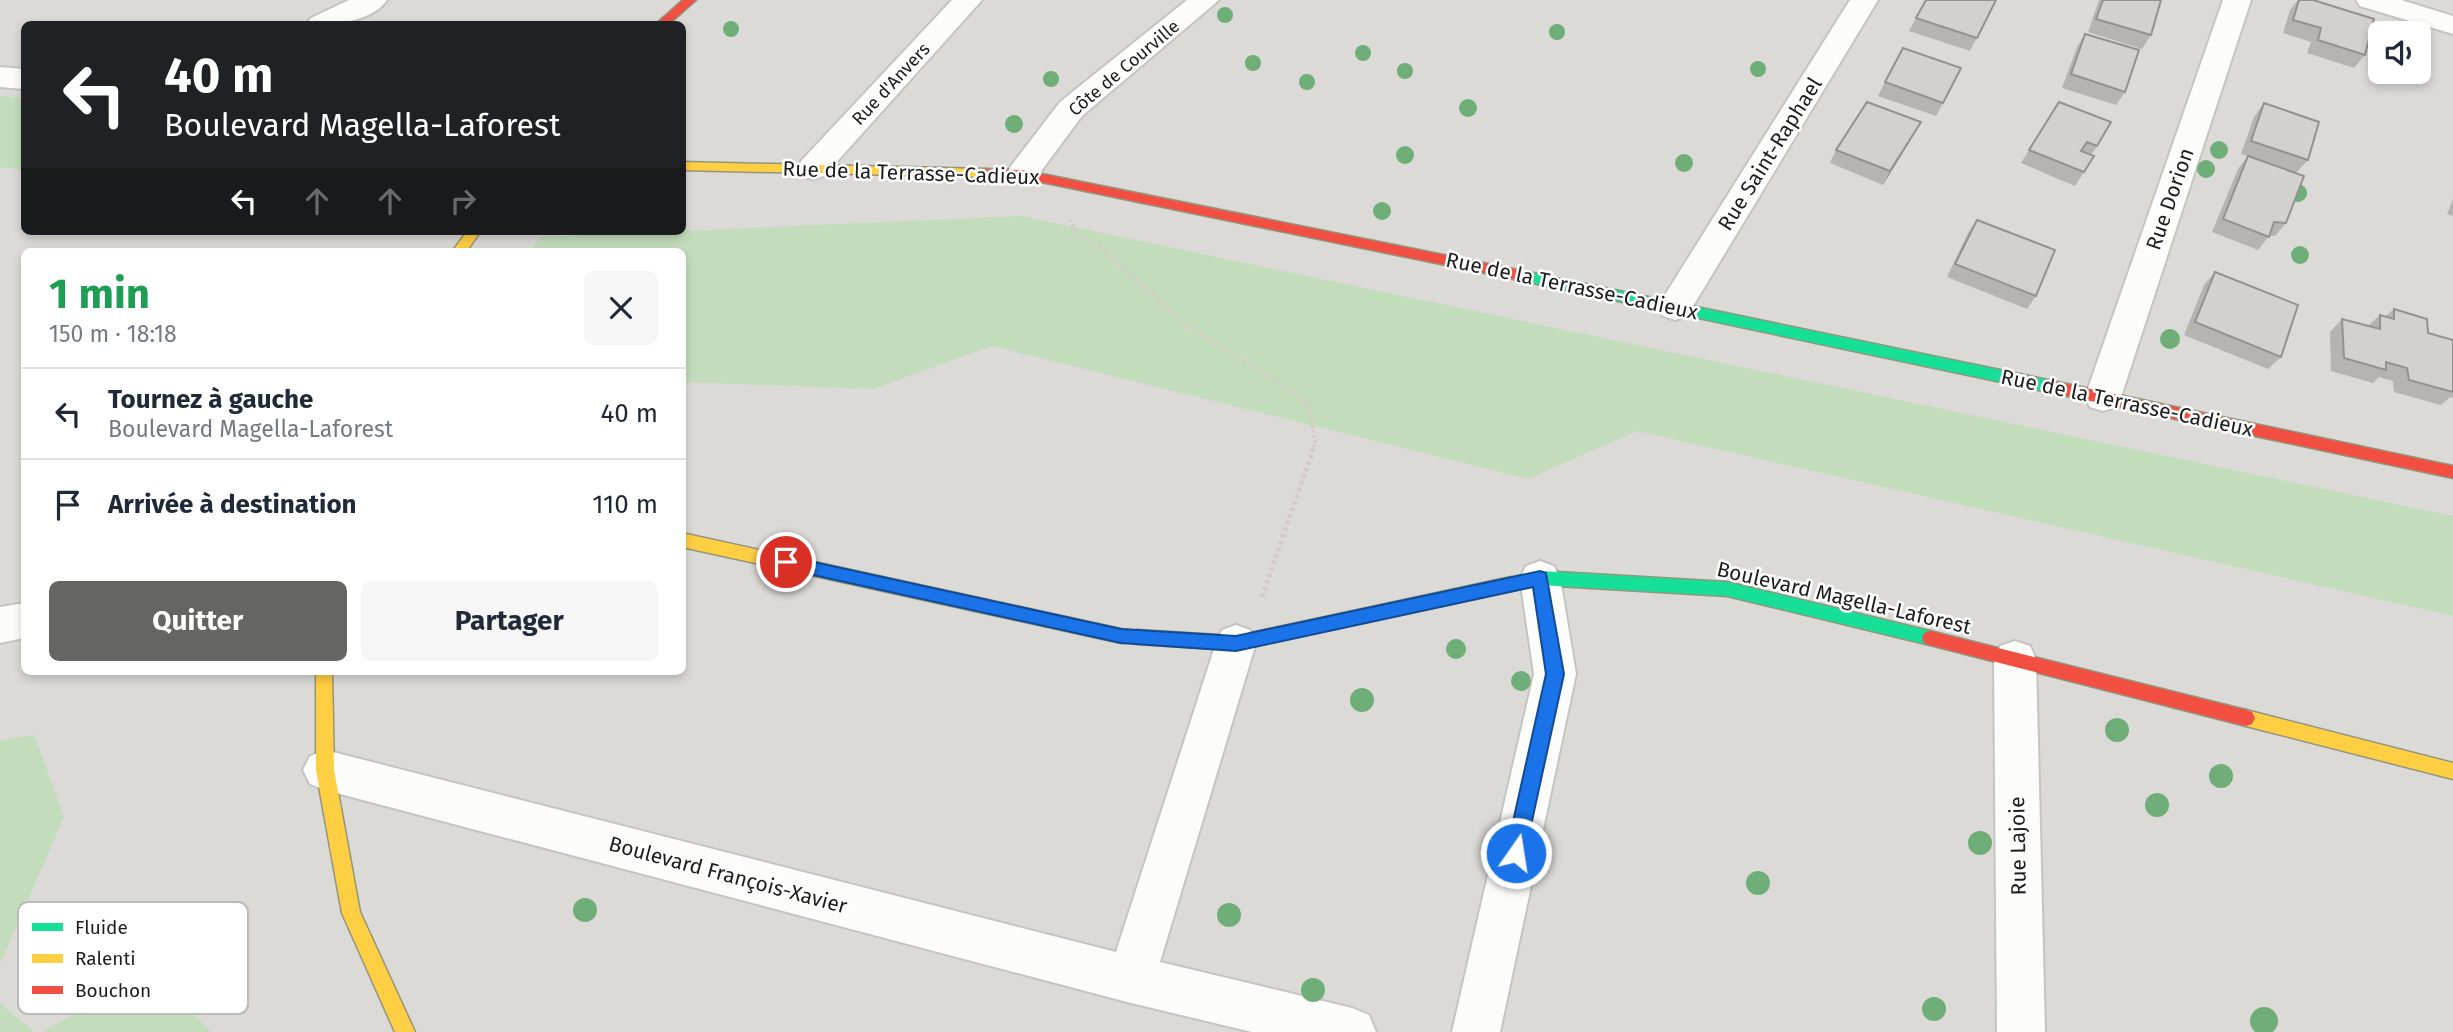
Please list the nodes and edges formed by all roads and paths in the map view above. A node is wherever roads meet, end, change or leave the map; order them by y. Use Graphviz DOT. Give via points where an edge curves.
graph roads {
  1 [pos="373,0"];
  2 [pos="690,0"];
  3 [pos="968,0"];
  4 [pos="1205,0"];
  5 [pos="1864,0"];
  6 [pos="2237,0"];
  7 [pos="2370,0"];
  8 [pos="328,21"];
  9 [pos="666,21"];
  10 [pos="2453,25"];
  11 [pos="0,77"];
  12 [pos="21,79"];
  13 [pos="686,166"];
  14 [pos="813,168"];
  15 [pos="1022,174"];
  16 [pos="1066,214"];
  17 [pos="1675,307"];
  18 [pos="2103,397"];
  19 [pos="2453,472"];
  20 [pos="686,541"];
  21 [pos="1540,578"];
  22 [pos="21,622"];
  23 [pos="0,625"];
  24 [pos="1301,630"];
  25 [pos="1236,643"];
  26 [pos="2015,659"];
  27 [pos="324,675"];
  28 [pos="325,770"];
  29 [pos="2453,771"];
  30 [pos="1131,979"];
  31 [pos="405,1032"];
  32 [pos="1352,1032"];
  33 [pos="1476,1032"];
  34 [pos="2021,1032"];
  1 -- 8 [label="street"];
  2 -- 9 [label="street"];
  3 -- 14 [label="street, Rue d'Anvers"];
  4 -- 15 [label="street, Côte de Courville" via="1071,108"];
  5 -- 17 [label="street, Rue Saint-Raphael"];
  6 -- 18 [label="street, Rue Dorion"];
  7 -- 10 [label="street"];
  11 -- 12 [label="street"];
  13 -- 14 [label="street, Rue de la Terrasse-Cadieux"];
  14 -- 15 [label="street, Rue de la Terrasse-Cadieux"];
  15 -- 17 [label="street, Rue de la Terrasse-Cadieux"];
  16 -- 24 [label="path" via="1079,234 1188,327 1310,407 1315,443 1259,605"];
  17 -- 18 [label="street, Rue de la Terrasse-Cadieux"];
  18 -- 19 [label="street, Rue de la Terrasse-Cadieux"];
  20 -- 25 [label="street, Boulevard Magella-Laforest" via="1121,636"];
  21 -- 24 [label="street, Boulevard Magella-Laforest"];
  21 -- 26 [label="street, Boulevard Magella-Laforest" via="1727,589"];
  21 -- 33 [label="street" via="1555,674"];
  22 -- 23 [label="street"];
  24 -- 25 [label="street, Boulevard Magella-Laforest"];
  25 -- 30 [label="street"];
  26 -- 29 [label="street, Boulevard Magella-Laforest"];
  26 -- 34 [label="street, Rue Lajoie"];
  27 -- 28 [label="street"];
  28 -- 30 [label="street, Boulevard François-Xavier"];
  28 -- 31 [label="street" via="351,913"];
  30 -- 32 [label="street, Boulevard François-Xavier"];
}
